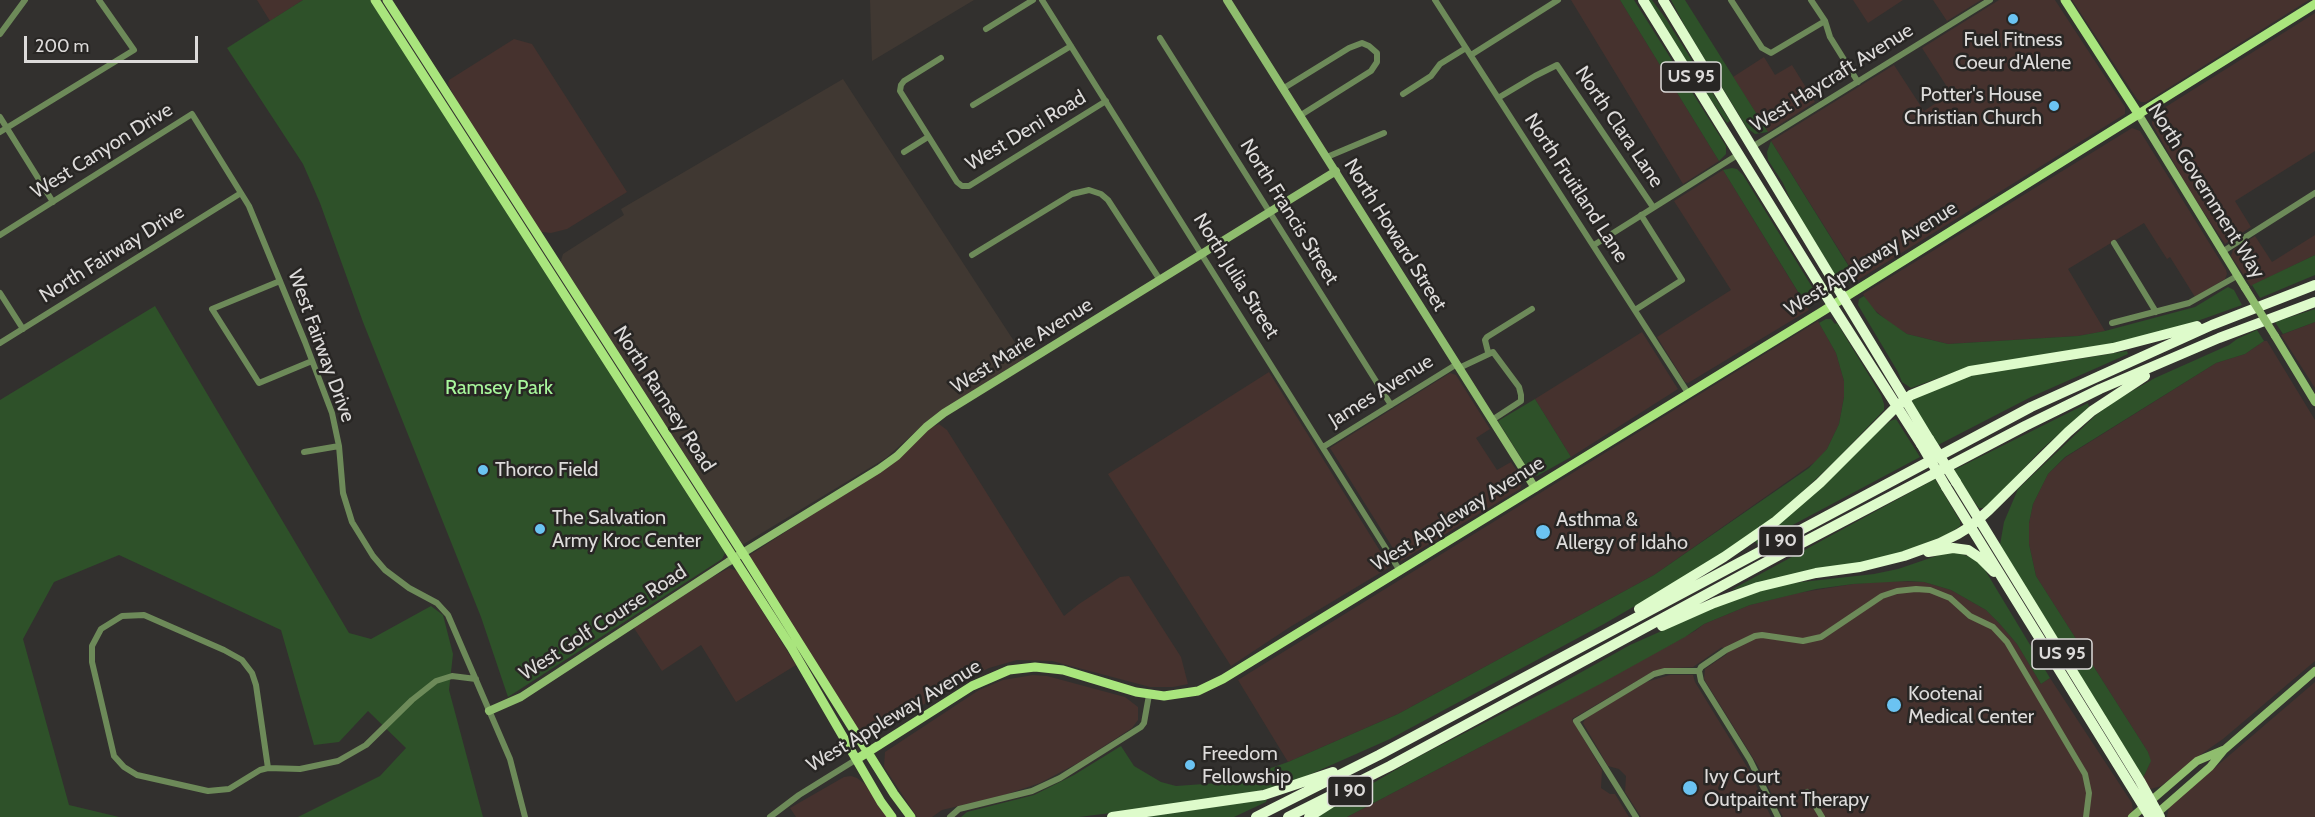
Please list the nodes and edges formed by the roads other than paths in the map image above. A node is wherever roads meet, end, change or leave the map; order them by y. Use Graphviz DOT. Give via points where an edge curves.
graph roads {
  1 [pos="25,0"];
  2 [pos="99,0"];
  3 [pos="375,0"];
  4 [pos="387,0"];
  5 [pos="1033,0"];
  6 [pos="1042,0"];
  7 [pos="1227,0"];
  8 [pos="1435,0"];
  9 [pos="1558,0"];
  10 [pos="1643,0"];
  11 [pos="1663,0"];
  12 [pos="1731,0"];
  13 [pos="1811,0"];
  14 [pos="1990,0"];
  15 [pos="2065,0"];
  16 [pos="2315,4"];
  17 [pos="1825,21"];
  18 [pos="986,29"];
  19 [pos="0,34"];
  20 [pos="1160,38"];
  21 [pos="1071,46"];
  22 [pos="1466,48"];
  23 [pos="1471,55"];
  24 [pos="941,58"];
  25 [pos="1858,82"];
  26 [pos="1284,88"];
  27 [pos="1403,94"];
  28 [pos="1498,98"];
  29 [pos="1106,101"];
  30 [pos="973,105"];
  31 [pos="192,114"];
  32 [pos="1301,115"];
  33 [pos="2139,115"];
  34 [pos="0,117"];
  35 [pos="7,128"];
  36 [pos="1725,130"];
  37 [pos="0,132"];
  38 [pos="1384,133"];
  39 [pos="928,137"];
  40 [pos="1752,147"];
  41 [pos="904,152"];
  42 [pos="1740,154"];
  43 [pos="1327,157"];
  44 [pos="1765,168"];
  45 [pos="1335,171"];
  46 [pos="241,193"];
  47 [pos="2315,193"];
  48 [pos="53,202"];
  49 [pos="1653,207"];
  50 [pos="1270,212"];
  51 [pos="1641,215"];
  52 [pos="0,235"];
  53 [pos="2114,243"];
  54 [pos="1593,244"];
  55 [pos="2222,252"];
  56 [pos="1202,254"];
  57 [pos="972,255"];
  58 [pos="2237,276"];
  59 [pos="1160,280"];
  60 [pos="280,281"];
  61 [pos="2315,285"];
  62 [pos="0,293"];
  63 [pos="1843,297"];
  64 [pos="2315,302"];
  65 [pos="1832,305"];
  66 [pos="1532,309"];
  67 [pos="1635,310"];
  68 [pos="2156,312"];
  69 [pos="2232,317"];
  70 [pos="2112,323"];
  71 [pos="23,329"];
  72 [pos="2219,338"];
  73 [pos="0,343"];
  74 [pos="1488,352"];
  75 [pos="312,362"];
  76 [pos="1458,366"];
  77 [pos="1688,393"];
  78 [pos="1901,402"];
  79 [pos="2315,402"];
  80 [pos="1391,405"];
  81 [pos="1492,420"];
  82 [pos="339,446"];
  83 [pos="1323,447"];
  84 [pos="304,452"];
  85 [pos="1535,488"];
  86 [pos="1975,523"];
  87 [pos="742,553"];
  88 [pos="1904,556"];
  89 [pos="734,559"];
  90 [pos="1400,571"];
  91 [pos="2008,587"];
  92 [pos="1587,644"];
  93 [pos="1575,666"];
  94 [pos="1699,671"];
  95 [pos="2315,671"];
  96 [pos="476,679"];
  97 [pos="1149,695"];
  98 [pos="489,711"];
  99 [pos="2224,750"];
  100 [pos="868,753"];
  101 [pos="1379,756"];
  102 [pos="857,759"];
  103 [pos="1390,766"];
  104 [pos="267,768"];
  105 [pos="1807,792"];
  106 [pos="2147,803"];
  107 [pos="2155,816"];
  108 [pos="525,817"];
  109 [pos="770,817"];
  110 [pos="892,817"];
  111 [pos="911,817"];
  112 [pos="950,817"];
  113 [pos="1112,817"];
  114 [pos="1256,817"];
  115 [pos="1288,817"];
  116 [pos="1309,817"];
  117 [pos="1636,817"];
  118 [pos="1778,817"];
  119 [pos="1822,817"];
  120 [pos="2086,817"];
  121 [pos="2132,817"];
  1 -- 19 [label="street"];
  2 -- 35 [label="street" via="134,50"];
  3 -- 89 [label="main road, North Ramsey Road"];
  4 -- 87 [label="main road, North Ramsey Road"];
  5 -- 18 [label="street"];
  6 -- 21 [label="street, North Julia Street"];
  7 -- 26 [label="street, North Howard Street"];
  8 -- 22 [label="street, North Fruitland Lane"];
  9 -- 23 [label="street"];
  10 -- 36 [label="highway, US 95"];
  11 -- 40 [label="highway, US 95"];
  12 -- 17 [label="street" via="1767,52 1775,52"];
  13 -- 17 [label="street"];
  14 -- 25 [label="street, West Haycraft Avenue"];
  15 -- 33 [label="main road, North Government Way"];
  16 -- 33 [label="main road, West Appleway Avenue"];
  17 -- 25 [label="street" via="1830,37"];
  20 -- 50 [label="street, North Francis Street"];
  21 -- 29 [label="street, North Julia Street"];
  21 -- 30 [label="street"];
  22 -- 23 [label="street, North Fruitland Lane"];
  22 -- 27 [label="street"];
  23 -- 28 [label="street, North Fruitland Lane"];
  24 -- 39 [label="street" via="900,87"];
  25 -- 40 [label="street, West Haycraft Avenue"];
  26 -- 32 [label="street, North Howard Street"];
  26 -- 32 [label="street" via="1362,43 1377,53 1371,71"];
  28 -- 49 [label="street, North Clara Lane" via="1557,65"];
  28 -- 54 [label="street, North Fruitland Lane"];
  29 -- 39 [label="street, West Deni Road" via="969,186 962,186"];
  29 -- 56 [label="street, North Julia Street"];
  31 -- 46 [label="street, West Fairway Drive"];
  31 -- 48 [label="street, West Canyon Drive"];
  32 -- 43 [label="street, North Howard Street"];
  33 -- 55 [label="street, North Government Way"];
  33 -- 63 [label="main road, West Appleway Avenue"];
  34 -- 35 [label="street"];
  35 -- 37 [label="street"];
  35 -- 48 [label="street"];
  36 -- 40 [label="highway" via="1742,146"];
  36 -- 42 [label="highway, US 95"];
  38 -- 43 [label="street"];
  39 -- 41 [label="street"];
  40 -- 44 [label="highway, US 95"];
  42 -- 44 [label="highway"];
  42 -- 49 [label="street, West Haycraft Avenue"];
  42 -- 65 [label="highway, US 95"];
  43 -- 45 [label="street, North Howard Street"];
  44 -- 63 [label="highway, US 95"];
  45 -- 50 [label="street, West Marie Avenue"];
  45 -- 76 [label="street, North Howard Street"];
  46 -- 60 [label="street, West Fairway Drive"];
  46 -- 71 [label="street, North Fairway Drive"];
  47 -- 55 [label="street"];
  48 -- 52 [label="street, West Canyon Drive"];
  49 -- 51 [label="street, West Haycraft Avenue"];
  50 -- 56 [label="street, West Marie Avenue"];
  50 -- 80 [label="street, North Francis Street"];
  51 -- 54 [label="street, West Haycraft Avenue"];
  51 -- 67 [label="street" via="1682,280"];
  53 -- 68 [label="street"];
  54 -- 67 [label="street, North Fruitland Lane"];
  55 -- 58 [label="street, North Government Way"];
  56 -- 59 [label="street, West Marie Avenue"];
  56 -- 83 [label="street, North Julia Street"];
  57 -- 59 [label="street" via="1072,194 1092,190 1108,200"];
  58 -- 68 [label="street" via="2198,300"];
  58 -- 79 [label="street, North Government Way, bridge"];
  59 -- 87 [label="street, West Marie Avenue" via="939,416 889,462"];
  60 -- 75 [label="street, West Fairway Drive"];
  60 -- 75 [label="street" via="212,309 259,383"];
  61 -- 69 [label="highway, I 90"];
  62 -- 71 [label="street"];
  63 -- 65 [label="main road, West Appleway Avenue"];
  63 -- 78 [label="highway, US 95"];
  64 -- 72 [label="highway, I 90"];
  65 -- 77 [label="main road, West Appleway Avenue"];
  65 -- 78 [label="highway, US 95"];
  66 -- 74 [label="street" via="1487,337"];
  67 -- 77 [label="street, North Fruitland Lane"];
  68 -- 70 [label="street"];
  69 -- 78 [label="highway" via="2113,348 1970,371"];
  69 -- 92 [label="highway, I 90" via="2031,407"];
  71 -- 73 [label="street, North Fairway Drive"];
  72 -- 86 [label="highway, I 90" via="2127,386 2092,411"];
  72 -- 93 [label="highway, I 90" via="2025,426"];
  74 -- 76 [label="street, James Avenue"];
  74 -- 81 [label="street" via="1496,354 1521,395 1515,406"];
  75 -- 82 [label="street, West Fairway Drive" via="332,413"];
  76 -- 80 [label="street, James Avenue"];
  76 -- 81 [label="street, North Howard Street"];
  77 -- 85 [label="main road, West Appleway Avenue"];
  78 -- 86 [label="highway, US 95, bridge"];
  78 -- 92 [label="highway, I 90" via="1820,483 1760,533"];
  80 -- 83 [label="street, James Avenue"];
  81 -- 85 [label="street, North Howard Street"];
  82 -- 84 [label="street"];
  82 -- 96 [label="street, West Fairway Drive" via="343,493 359,536 385,570 437,603 448,615"];
  83 -- 90 [label="street, North Julia Street"];
  85 -- 90 [label="main road, West Appleway Avenue"];
  86 -- 88 [label="highway" via="1940,543"];
  86 -- 91 [label="highway, US 95"];
  86 -- 106 [label="highway, US 95"];
  87 -- 89 [label="street, West Marie Avenue"];
  87 -- 100 [label="main road, North Ramsey Road"];
  88 -- 91 [label="highway" via="1953,548 1968,550"];
  88 -- 93 [label="highway" via="1758,587"];
  89 -- 98 [label="street, West Golf Course Road" via="521,697"];
  89 -- 102 [label="main road, North Ramsey Road"];
  90 -- 97 [label="main road, West Appleway Avenue" via="1223,679 1198,691"];
  91 -- 106 [label="highway, US 95"];
  92 -- 101 [label="highway, I 90"];
  93 -- 103 [label="highway, I 90"];
  94 -- 117 [label="street" via="1654,674 1576,721"];
  94 -- 118 [label="street"];
  94 -- 120 [label="street" via="1704,663 1746,638 1762,634 1803,641 1821,637 1882,596 1897,591 1930,590 1950,598 1970,616 1989,624 2026,672 2085,774 2089,793"];
  95 -- 99 [label="street"];
  96 -- 98 [label="street, West Fairway Drive"];
  96 -- 104 [label="street" via="452,676 436,681 366,745 346,758 318,767"];
  97 -- 100 [label="main road, West Appleway Avenue" via="1063,670 1009,670 972,686"];
  97 -- 112 [label="street" via="1141,727 1060,778 1026,792 959,809"];
  98 -- 108 [label="street, West Fairway Drive" via="515,773"];
  99 -- 106 [label="street" via="2197,761"];
  99 -- 107 [label="street"];
  100 -- 102 [label="main road, West Appleway Avenue"];
  100 -- 111 [label="main road, North Ramsey Road"];
  101 -- 113 [label="highway" via="1264,795"];
  101 -- 114 [label="highway, I 90"];
  102 -- 109 [label="street, West Appleway Avenue"];
  102 -- 110 [label="main road, North Ramsey Road"];
  103 -- 115 [label="highway, I 90"];
  103 -- 116 [label="highway, I 90"];
  104 -- 104 [label="street" via="230,789 213,791 144,777 123,767 110,744 92,662 92,646 101,629 122,616 144,615 242,660 256,685"];
  105 -- 119 [label="street"];
  106 -- 107 [label="highway, US 95"];
  106 -- 121 [label="street"];
}
